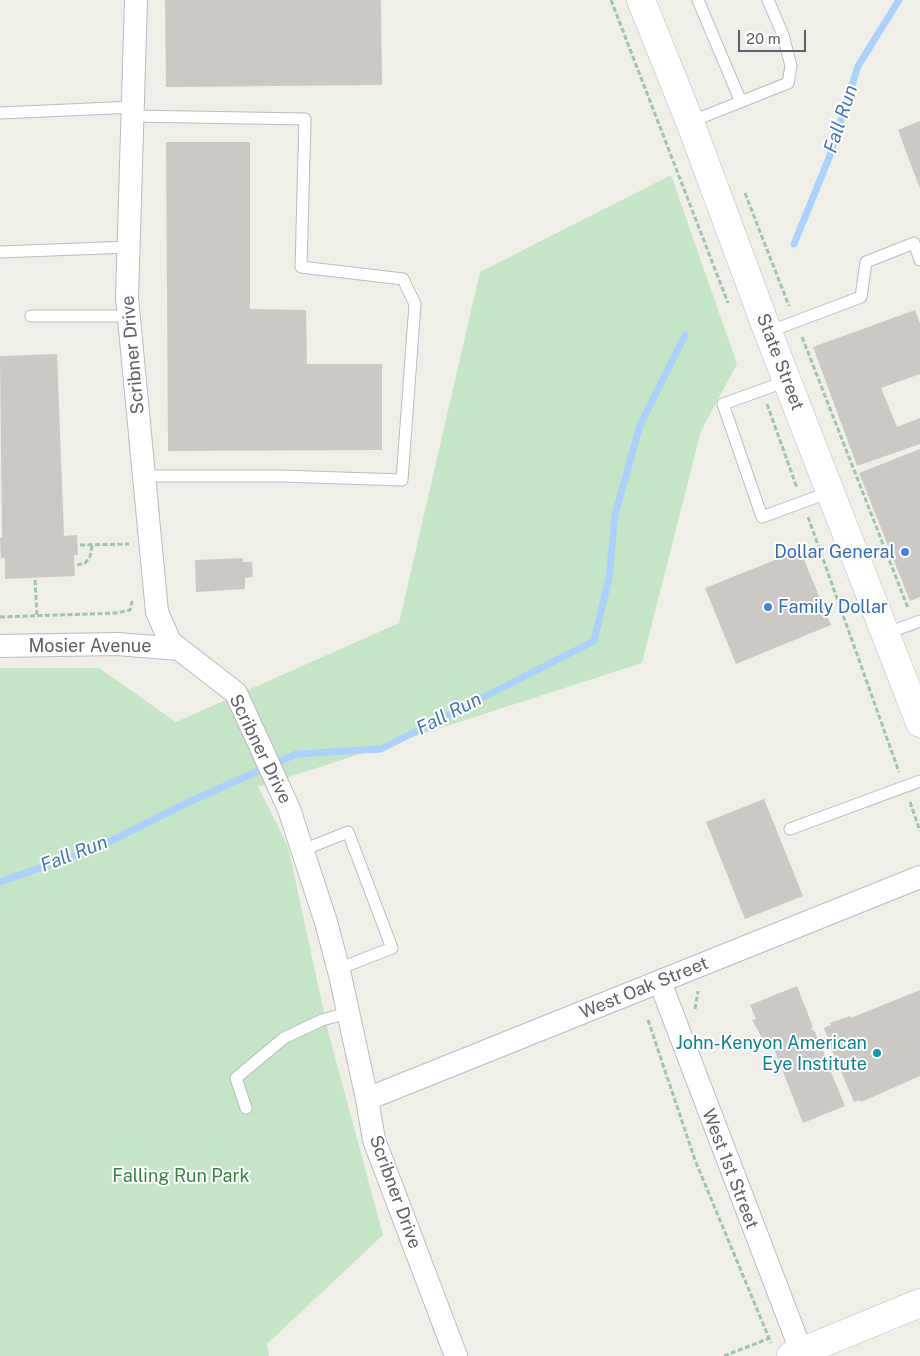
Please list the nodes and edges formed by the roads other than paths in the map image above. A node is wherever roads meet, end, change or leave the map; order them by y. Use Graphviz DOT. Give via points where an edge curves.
graph roads {
  1 [pos="136,0"];
  2 [pos="641,0"];
  3 [pos="698,0"];
  4 [pos="768,0"];
  5 [pos="741,102"];
  6 [pos="134,111"];
  7 [pos="0,112"];
  8 [pos="690,122"];
  9 [pos="129,247"];
  10 [pos="0,252"];
  11 [pos="920,260"];
  12 [pos="31,316"];
  13 [pos="129,316"];
  14 [pos="768,332"];
  15 [pos="774,385"];
  16 [pos="143,476"];
  17 [pos="830,492"];
  18 [pos="920,621"];
  19 [pos="885,634"];
  20 [pos="0,646"];
  21 [pos="179,649"];
  22 [pos="913,686"];
  23 [pos="920,723"];
  24 [pos="920,781"];
  25 [pos="790,830"];
  26 [pos="303,850"];
  27 [pos="920,877"];
  28 [pos="338,969"];
  29 [pos="663,989"];
  30 [pos="348,1013"];
  31 [pos="368,1099"];
  32 [pos="246,1108"];
  33 [pos="920,1303"];
  34 [pos="798,1355"];
  35 [pos="456,1356"];
  1 -- 6 [label="street, Scribner Drive"];
  2 -- 8 [label="main road, State Street"];
  3 -- 5 [label="lane"];
  4 -- 5 [label="lane" via="791,66 788,83"];
  5 -- 8 [label="lane"];
  6 -- 7 [label="lane"];
  6 -- 9 [label="street, Scribner Drive"];
  6 -- 16 [label="lane" via="306,119 301,267 403,279 415,304 402,480"];
  8 -- 14 [label="main road, State Street"];
  9 -- 10 [label="lane"];
  9 -- 13 [label="street, Scribner Drive"];
  11 -- 14 [label="lane" via="914,243 866,262 861,297"];
  12 -- 13 [label="lane"];
  13 -- 16 [label="street, Scribner Drive"];
  14 -- 15 [label="main road, State Street"];
  15 -- 17 [label="main road, State Street"];
  15 -- 17 [label="lane" via="723,404 762,517"];
  16 -- 21 [label="street, Scribner Drive" via="157,612 166,636"];
  17 -- 19 [label="main road, State Street"];
  18 -- 19 [label="lane"];
  19 -- 22 [label="main road, State Street"];
  20 -- 21 [label="street, Mosier Avenue" via="117,644"];
  21 -- 26 [label="street, Scribner Drive" via="236,693 289,809"];
  22 -- 23 [label="main road, State Street"];
  24 -- 25 [label="lane"];
  26 -- 28 [label="street, Scribner Drive"];
  26 -- 28 [label="lane" via="348,832 392,948"];
  27 -- 29 [label="street, West Oak Street"];
  28 -- 30 [label="street, Scribner Drive"];
  29 -- 31 [label="street, West Oak Street"];
  29 -- 34 [label="street, West 1st Street"];
  30 -- 31 [label="street, Scribner Drive"];
  30 -- 32 [label="lane" via="322,1020 284,1038 236,1078"];
  31 -- 35 [label="street, Scribner Drive" via="379,1157"];
  33 -- 34 [label="main road"];
}
